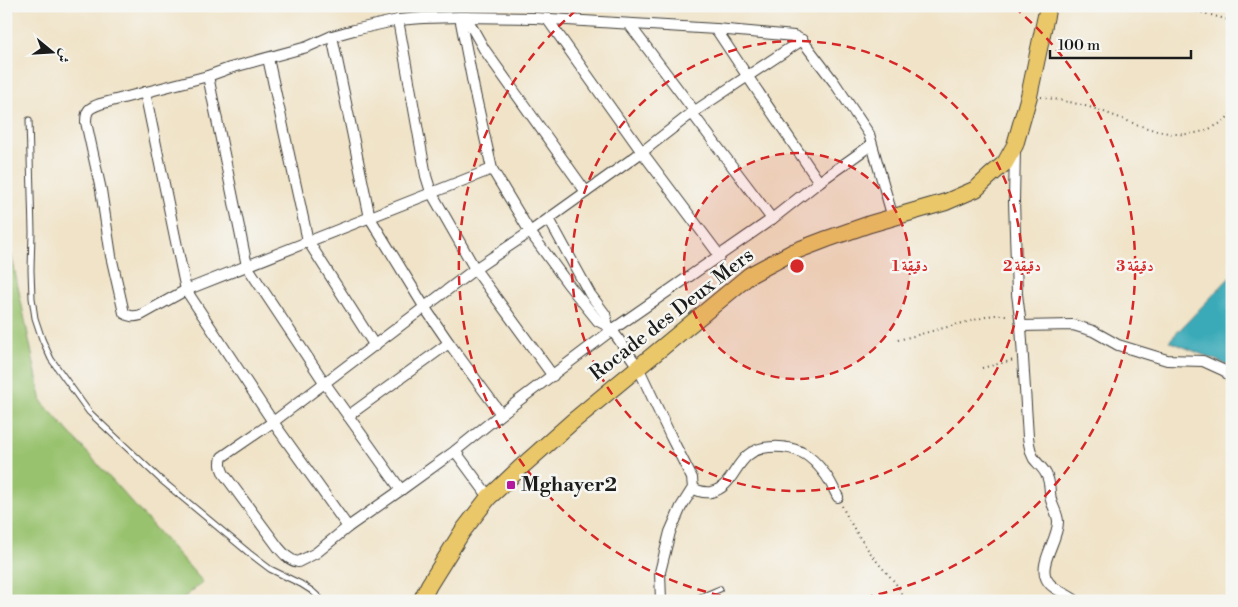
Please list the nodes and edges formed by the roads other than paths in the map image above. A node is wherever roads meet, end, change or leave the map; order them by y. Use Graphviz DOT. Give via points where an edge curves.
graph roads {
  1 [pos="1048,6"];
  2 [pos="463,17"];
  3 [pos="398,20"];
  4 [pos="548,20"];
  5 [pos="629,24"];
  6 [pos="716,29"];
  7 [pos="332,36"];
  8 [pos="802,40"];
  9 [pos="268,58"];
  10 [pos="208,76"];
  11 [pos="748,77"];
  12 [pos="145,92"];
  13 [pos="694,112"];
  14 [pos="29,120"];
  15 [pos="871,145"];
  16 [pos="1015,145"];
  17 [pos="642,152"];
  18 [pos="492,169"];
  19 [pos="819,182"];
  20 [pos="431,192"];
  21 [pos="586,192"];
  22 [pos="370,218"];
  23 [pos="893,218"];
  24 [pos="549,219"];
  25 [pos="772,219"];
  26 [pos="530,232"];
  27 [pos="308,241"];
  28 [pos="720,256"];
  29 [pos="246,266"];
  30 [pos="475,269"];
  31 [pos="186,290"];
  32 [pos="424,308"];
  33 [pos="1021,326"];
  34 [pos="610,328"];
  35 [pos="449,343"];
  36 [pos="375,346"];
  37 [pos="638,367"];
  38 [pos="553,376"];
  39 [pos="1232,379"];
  40 [pos="324,382"];
  41 [pos="501,414"];
  42 [pos="348,416"];
  43 [pos="273,422"];
  44 [pos="455,451"];
  45 [pos="693,488"];
  46 [pos="401,490"];
  47 [pos="838,497"];
  48 [pos="490,498"];
  49 [pos="348,526"];
  50 [pos="720,589"];
  51 [pos="323,601"];
  52 [pos="421,601"];
  53 [pos="661,601"];
  54 [pos="691,601"];
  55 [pos="1076,601"];
  1 -- 16 [label="highway, Rocade des Deux Mers"];
  2 -- 3 [label="street"];
  2 -- 4 [label="street"];
  2 -- 18 [label="street" via="474,89"];
  2 -- 21 [label="street"];
  3 -- 7 [label="street"];
  3 -- 20 [label="street"];
  4 -- 5 [label="street"];
  4 -- 17 [label="street"];
  5 -- 6 [label="street"];
  5 -- 13 [label="street"];
  6 -- 8 [label="street" via="794,36"];
  6 -- 11 [label="street"];
  7 -- 9 [label="street"];
  7 -- 22 [label="street"];
  8 -- 11 [label="street"];
  8 -- 15 [label="street" via="869,134"];
  9 -- 10 [label="street"];
  9 -- 27 [label="street"];
  10 -- 12 [label="street"];
  10 -- 29 [label="street"];
  11 -- 13 [label="street"];
  11 -- 19 [label="street"];
  12 -- 31 [label="street"];
  12 -- 31 [label="street" via="94,106 86,115 111,256 124,313 128,316 141,315"];
  13 -- 17 [label="street"];
  13 -- 25 [label="street"];
  14 -- 51 [label="lane" via="32,298 42,339 52,359 89,412 160,479 270,569 301,584"];
  15 -- 19 [label="street"];
  15 -- 23 [label="street"];
  16 -- 23 [label="highway, Rocade des Deux Mers" via="1005,163 976,188 946,202"];
  16 -- 33 [label="street" via="1017,294"];
  17 -- 21 [label="street"];
  17 -- 28 [label="street"];
  18 -- 20 [label="street"];
  18 -- 26 [label="street"];
  19 -- 25 [label="street"];
  20 -- 22 [label="street"];
  20 -- 30 [label="street"];
  21 -- 24 [label="street"];
  22 -- 27 [label="street"];
  22 -- 32 [label="street"];
  23 -- 37 [label="highway, Rocade des Deux Mers" via="793,252 750,275"];
  24 -- 26 [label="street"];
  24 -- 34 [label="street" via="590,294 606,314"];
  25 -- 28 [label="street"];
  26 -- 30 [label="street"];
  26 -- 34 [label="street" via="598,321"];
  27 -- 29 [label="street"];
  27 -- 36 [label="street"];
  28 -- 34 [label="street"];
  29 -- 31 [label="street"];
  29 -- 40 [label="street"];
  30 -- 32 [label="street"];
  30 -- 38 [label="street"];
  31 -- 43 [label="street"];
  32 -- 35 [label="street"];
  32 -- 36 [label="street"];
  33 -- 39 [label="street" via="1073,325 1118,345 1167,360 1203,361 1225,371"];
  33 -- 55 [label="street" via="1030,450 1049,480 1050,498 1058,522 1045,575 1052,586"];
  34 -- 37 [label="street"];
  34 -- 38 [label="street"];
  35 -- 41 [label="street"];
  35 -- 42 [label="street"];
  36 -- 40 [label="street"];
  37 -- 45 [label="street" via="692,478"];
  37 -- 48 [label="highway, Rocade des Deux Mers"];
  38 -- 41 [label="street"];
  40 -- 42 [label="street"];
  40 -- 43 [label="street"];
  41 -- 44 [label="street"];
  42 -- 46 [label="street"];
  43 -- 49 [label="street"];
  43 -- 49 [label="street" via="222,457 220,462 224,474 292,561 298,562 316,553"];
  44 -- 46 [label="street"];
  44 -- 48 [label="street"];
  45 -- 47 [label="street" via="699,492 716,491 729,481 749,454 775,446 803,453 814,461"];
  45 -- 53 [label="street" via="670,532 660,572"];
  46 -- 49 [label="street"];
  48 -- 52 [label="highway, Rocade des Deux Mers" via="462,532"];
  50 -- 54 [label="lane"];
}
